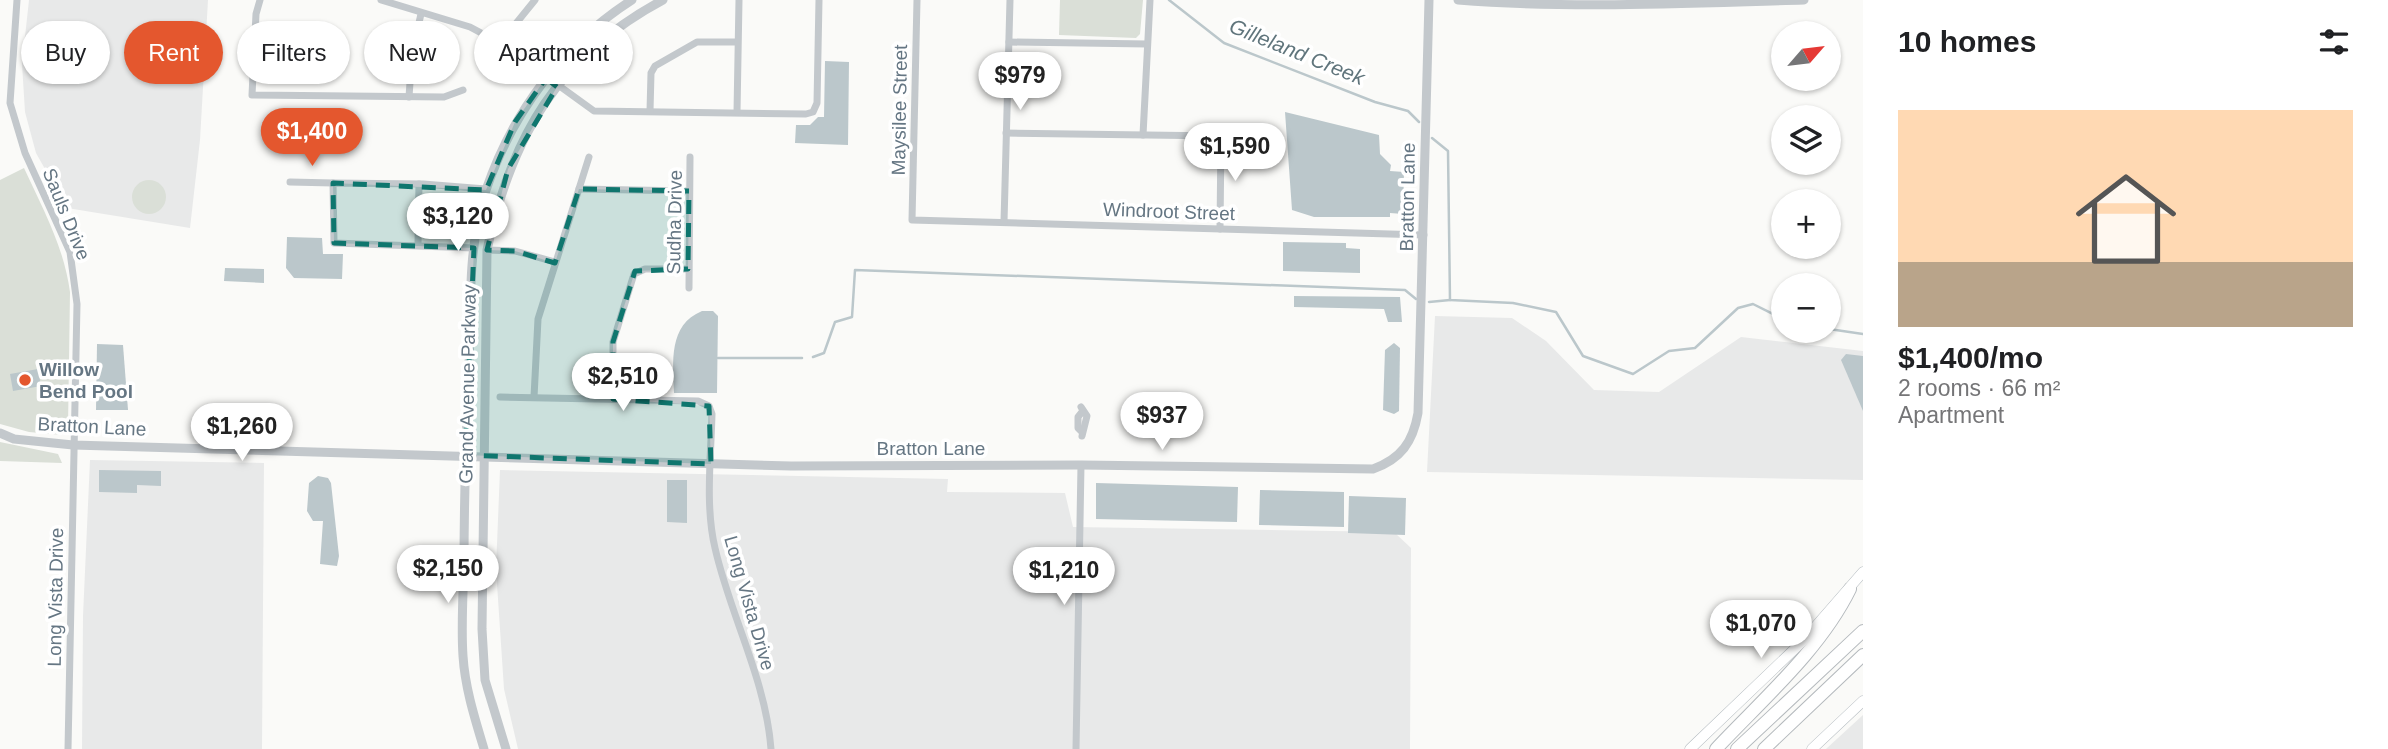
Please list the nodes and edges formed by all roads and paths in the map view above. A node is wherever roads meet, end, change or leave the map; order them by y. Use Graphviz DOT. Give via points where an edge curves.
graph roads {
  1 [pos="17,0"];
  2 [pos="260,0"];
  3 [pos="381,0"];
  4 [pos="535,0"];
  5 [pos="632,0"];
  6 [pos="663,0"];
  7 [pos="739,0"];
  8 [pos="819,0"];
  9 [pos="917,0"];
  10 [pos="1010,0"];
  11 [pos="1150,0"];
  12 [pos="1429,0"];
  13 [pos="1458,0"];
  14 [pos="1804,0"];
  15 [pos="421,14"];
  16 [pos="518,21"];
  17 [pos="602,21"];
  18 [pos="474,29"];
  19 [pos="737,42"];
  20 [pos="1009,42"];
  21 [pos="1147,44"];
  22 [pos="543,84"];
  23 [pos="554,84"];
  24 [pos="557,87"];
  25 [pos="463,90"];
  26 [pos="410,97"];
  27 [pos="650,111"];
  28 [pos="737,112"];
  29 [pos="1006,133"];
  30 [pos="1143,135"];
  31 [pos="589,157"];
  32 [pos="691,157"];
  33 [pos="290,182"];
  34 [pos="333,183"];
  35 [pos="419,184"];
  36 [pos="486,189"];
  37 [pos="579,189"];
  38 [pos="690,191"];
  39 [pos="912,220"];
  40 [pos="1004,222"];
  41 [pos="1220,229"];
  42 [pos="1424,235"];
  43 [pos="418,245"];
  44 [pos="474,248"];
  45 [pos="487,250"];
  46 [pos="555,262"];
  47 [pos="688,269"];
  48 [pos="689,288"];
  49 [pos="500,397"];
  50 [pos="534,397"];
  51 [pos="612,399"];
  52 [pos="1082,410"];
  53 [pos="0,433"];
  54 [pos="1082,434"];
  55 [pos="73,445"];
  56 [pos="465,455"];
  57 [pos="482,456"];
  58 [pos="711,464"];
  59 [pos="1081,465"];
  60 [pos="1863,572"];
  61 [pos="1850,589"];
  62 [pos="1863,631"];
  63 [pos="1863,654"];
  64 [pos="1863,701"];
  65 [pos="68,749"];
  66 [pos="484,749"];
  67 [pos="506,749"];
  68 [pos="771,749"];
  69 [pos="1076,749"];
  70 [pos="1690,749"];
  71 [pos="1716,749"];
  72 [pos="1737,749"];
  73 [pos="1764,749"];
  74 [pos="1812,749"];
  1 -- 55 [label="street, Sauls Drive" via="9,76 15,128 74,268"];
  2 -- 26 [label="street" via="252,95"];
  3 -- 15 [label="street"];
  4 -- 16 [label="street"];
  5 -- 17 [label="street, Grand Avenue Parkway"];
  6 -- 24 [label="street, Grand Avenue Parkway" via="605,38"];
  7 -- 19 [label="street"];
  8 -- 28 [label="street" via="817,103 813,111"];
  9 -- 39 [label="street, Maysilee Street"];
  10 -- 20 [label="street"];
  11 -- 21 [label="street"];
  12 -- 42 [label="street, Bratton Lane"];
  13 -- 14 [label="street" via="1645,4"];
  15 -- 18 [label="street"];
  15 -- 26 [label="street" via="412,52"];
  19 -- 27 [label="street" via="697,42 656,66 651,73"];
  19 -- 28 [label="street"];
  20 -- 21 [label="street"];
  20 -- 29 [label="street"];
  21 -- 30 [label="street"];
  22 -- 36 [label="street, Grand Avenue Parkway" via="515,122"];
  23 -- 24 [label="street"];
  24 -- 27 [label="street" via="594,111"];
  24 -- 45 [label="street, Grand Avenue Parkway" via="528,127 513,159"];
  25 -- 26 [label="street" via="444,97"];
  27 -- 28 [label="street"];
  29 -- 30 [label="street"];
  29 -- 40 [label="street"];
  30 -- 41 [label="street" via="1221,136"];
  31 -- 37 [label="street"];
  32 -- 38 [label="street, Sudha Drive"];
  33 -- 34 [label="street"];
  34 -- 35 [label="street"];
  34 -- 43 [label="street" via="334,243"];
  35 -- 36 [label="street"];
  35 -- 43 [label="street"];
  36 -- 44 [label="street, Grand Avenue Parkway"];
  37 -- 38 [label="street"];
  37 -- 46 [label="street"];
  38 -- 47 [label="street, Sudha Drive"];
  39 -- 40 [label="street, Windroot Street"];
  40 -- 41 [label="street, Windroot Street"];
  41 -- 42 [label="street, Windroot Street"];
  42 -- 59 [label="street, Bratton Lane" via="1418,413 1414,432 1399,456 1373,469 1354,471"];
  43 -- 44 [label="street"];
  44 -- 45 [label="street"];
  44 -- 56 [label="street, Grand Avenue Parkway"];
  45 -- 46 [label="street" via="515,251"];
  45 -- 57 [label="street, Grand Avenue Parkway"];
  46 -- 50 [label="street" via="538,318"];
  47 -- 48 [label="street, Sudha Drive"];
  47 -- 51 [label="street" via="645,269 634,274 613,342"];
  49 -- 50 [label="street"];
  50 -- 51 [label="street"];
  51 -- 58 [label="street, Long Vista Drive" via="709,405"];
  52 -- 54 [label="street" via="1087,421"];
  53 -- 55 [label="street, Bratton Lane" via="14,439"];
  55 -- 56 [label="street, Bratton Lane"];
  55 -- 65 [label="street, Long Vista Drive"];
  56 -- 57 [label="street, Bratton Lane"];
  56 -- 66 [label="street, Grand Avenue Parkway" via="463,657"];
  57 -- 58 [label="street, Bratton Lane"];
  57 -- 67 [label="street, Grand Avenue Parkway" via="483,653 490,703"];
  58 -- 59 [label="street, Bratton Lane"];
  58 -- 68 [label="street, Long Vista Drive" via="714,545 762,696"];
  59 -- 69 [label="street"];
  60 -- 61 [label="main road"];
  61 -- 70 [label="main road" via="1802,642"];
  61 -- 71 [label="highway" via="1836,617"];
  62 -- 72 [label="highway"];
  63 -- 73 [label="highway"];
  64 -- 74 [label="main road"];
}
